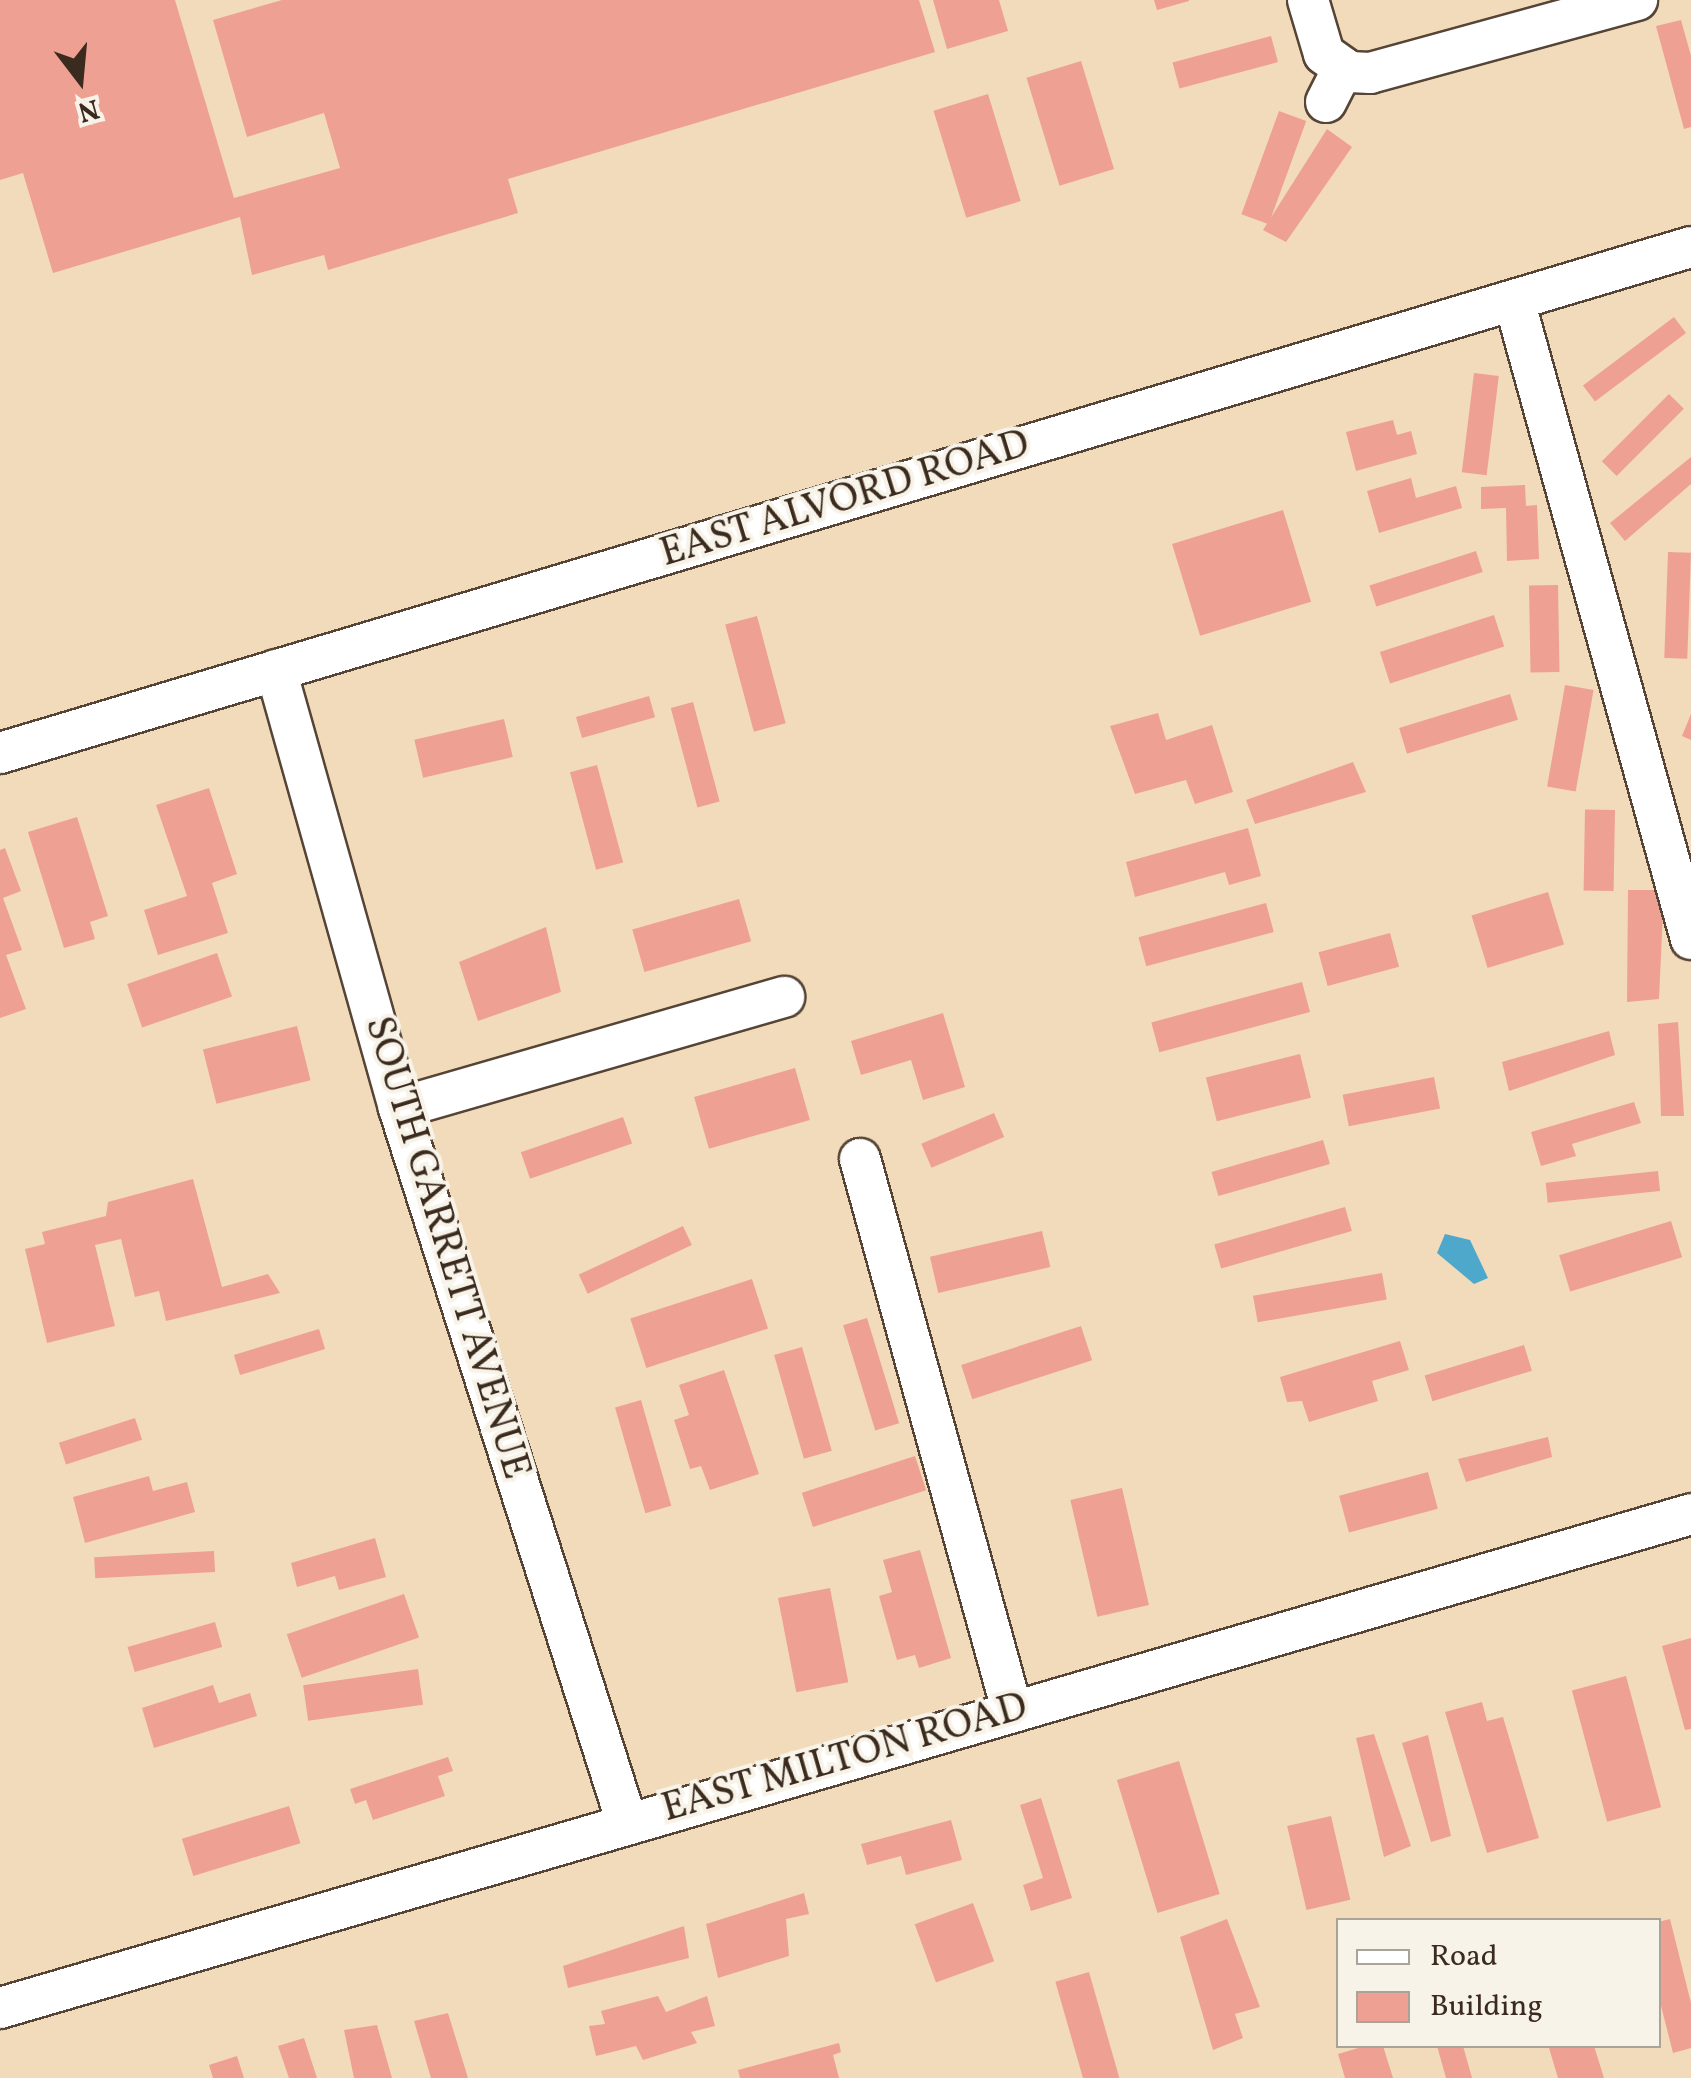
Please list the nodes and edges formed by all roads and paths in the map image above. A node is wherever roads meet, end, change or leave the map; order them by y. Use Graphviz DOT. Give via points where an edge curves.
graph roads {
  1 [pos="1308,0"];
  2 [pos="1637,0"];
  3 [pos="1691,247"];
  4 [pos="1514,300"];
  5 [pos="276,670"];
  6 [pos="0,753"];
  7 [pos="1691,940"];
  8 [pos="784,997"];
  9 [pos="400,1108"];
  10 [pos="860,1159"];
  11 [pos="1691,1514"];
  12 [pos="1012,1710"];
  13 [pos="627,1822"];
  14 [pos="0,2008"];
  1 -- 2 [label="street" via="1334,85"];
  3 -- 4 [label="street, EAST ALVORD ROAD"];
  4 -- 5 [label="street, EAST ALVORD ROAD"];
  4 -- 7 [label="street"];
  5 -- 6 [label="street, EAST ALVORD ROAD"];
  5 -- 9 [label="street, SOUTH GARRETT AVENUE"];
  8 -- 9 [label="street"];
  9 -- 13 [label="street, SOUTH GARRETT AVENUE"];
  10 -- 12 [label="street"];
  11 -- 12 [label="street, EAST MILTON ROAD"];
  12 -- 13 [label="street, EAST MILTON ROAD"];
  13 -- 14 [label="street, EAST MILTON ROAD"];
}
